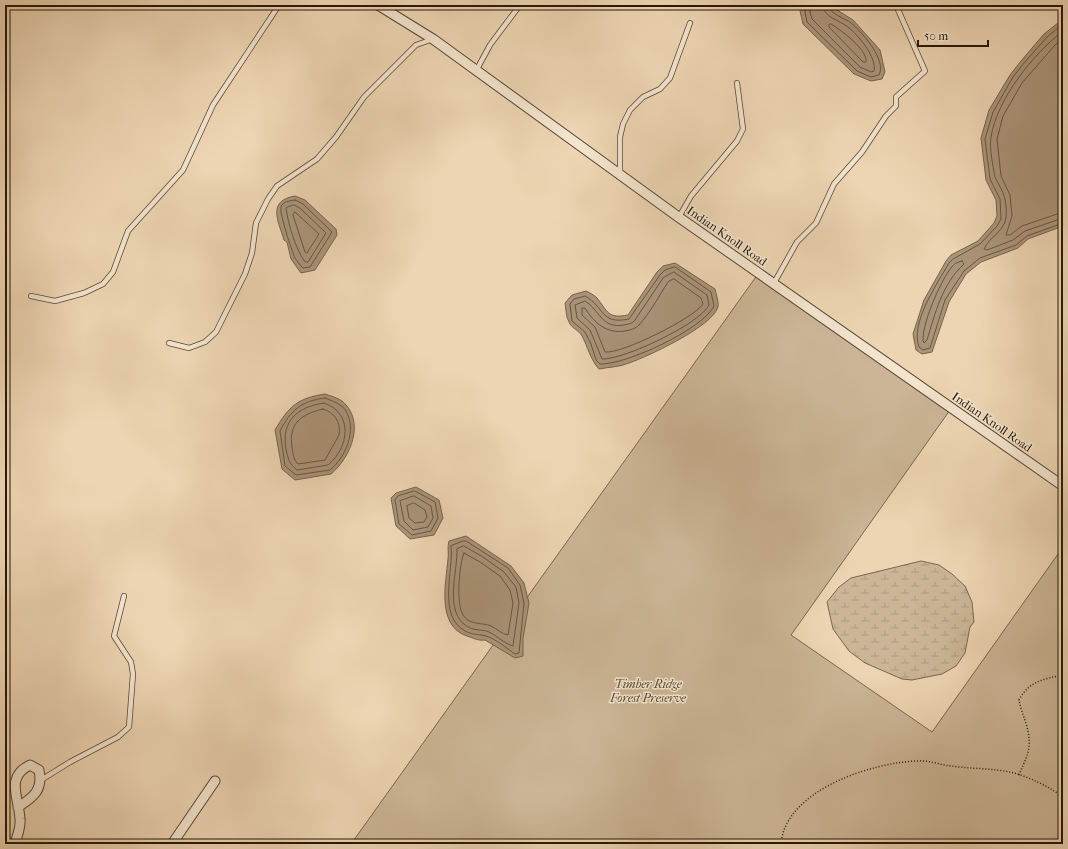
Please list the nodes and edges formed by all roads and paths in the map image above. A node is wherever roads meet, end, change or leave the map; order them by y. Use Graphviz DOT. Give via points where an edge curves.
graph roads {
  1 [pos="279,5"];
  2 [pos="378,5"];
  3 [pos="520,5"];
  4 [pos="896,5"];
  5 [pos="690,23"];
  6 [pos="433,39"];
  7 [pos="476,71"];
  8 [pos="737,83"];
  9 [pos="620,175"];
  10 [pos="679,217"];
  11 [pos="774,284"];
  12 [pos="31,296"];
  13 [pos="169,343"];
  14 [pos="1063,486"];
  15 [pos="124,596"];
  16 [pos="1063,676"];
  17 [pos="1019,775"];
  18 [pos="41,780"];
  19 [pos="214,782"];
  20 [pos="1063,796"];
  21 [pos="18,807"];
  22 [pos="15,844"];
  23 [pos="172,844"];
  24 [pos="780,844"];
  1 -- 12 [label="lane" via="213,105 183,170 128,231 113,272 103,284 84,293 55,301"];
  2 -- 6 [label="street, Indian Knoll Road"];
  3 -- 7 [label="lane" via="490,45"];
  4 -- 11 [label="lane" via="925,71 896,97 896,106 886,116 862,152 834,184 816,223 797,242"];
  5 -- 9 [label="lane" via="670,78 660,89 643,97 630,110 623,124 620,137"];
  6 -- 7 [label="street, Indian Knoll Road"];
  6 -- 13 [label="lane" via="416,45 364,97 336,138 317,158 277,186 256,223 252,253 245,274 216,332 204,342 189,348"];
  7 -- 9 [label="street, Indian Knoll Road"];
  8 -- 10 [label="lane" via="743,129 737,141 691,196"];
  9 -- 10 [label="street, Indian Knoll Road"];
  10 -- 11 [label="street, Indian Knoll Road"];
  11 -- 14 [label="street, Indian Knoll Road"];
  15 -- 18 [label="lane" via="114,636 131,662 133,674 129,726 118,737"];
  16 -- 17 [label="path" via="1042,679 1023,692 1020,700 1027,726 1028,751"];
  17 -- 20 [label="path"];
  17 -- 24 [label="path" via="920,760 895,762 837,781 819,790 805,801 791,818 781,834"];
  18 -- 21 [label="street" via="38,790 30,800"];
  18 -- 21 [label="street" via="39,770 30,765 22,769 16,777"];
  19 -- 23 [label="street"];
  21 -- 22 [label="street" via="20,820"];
}
